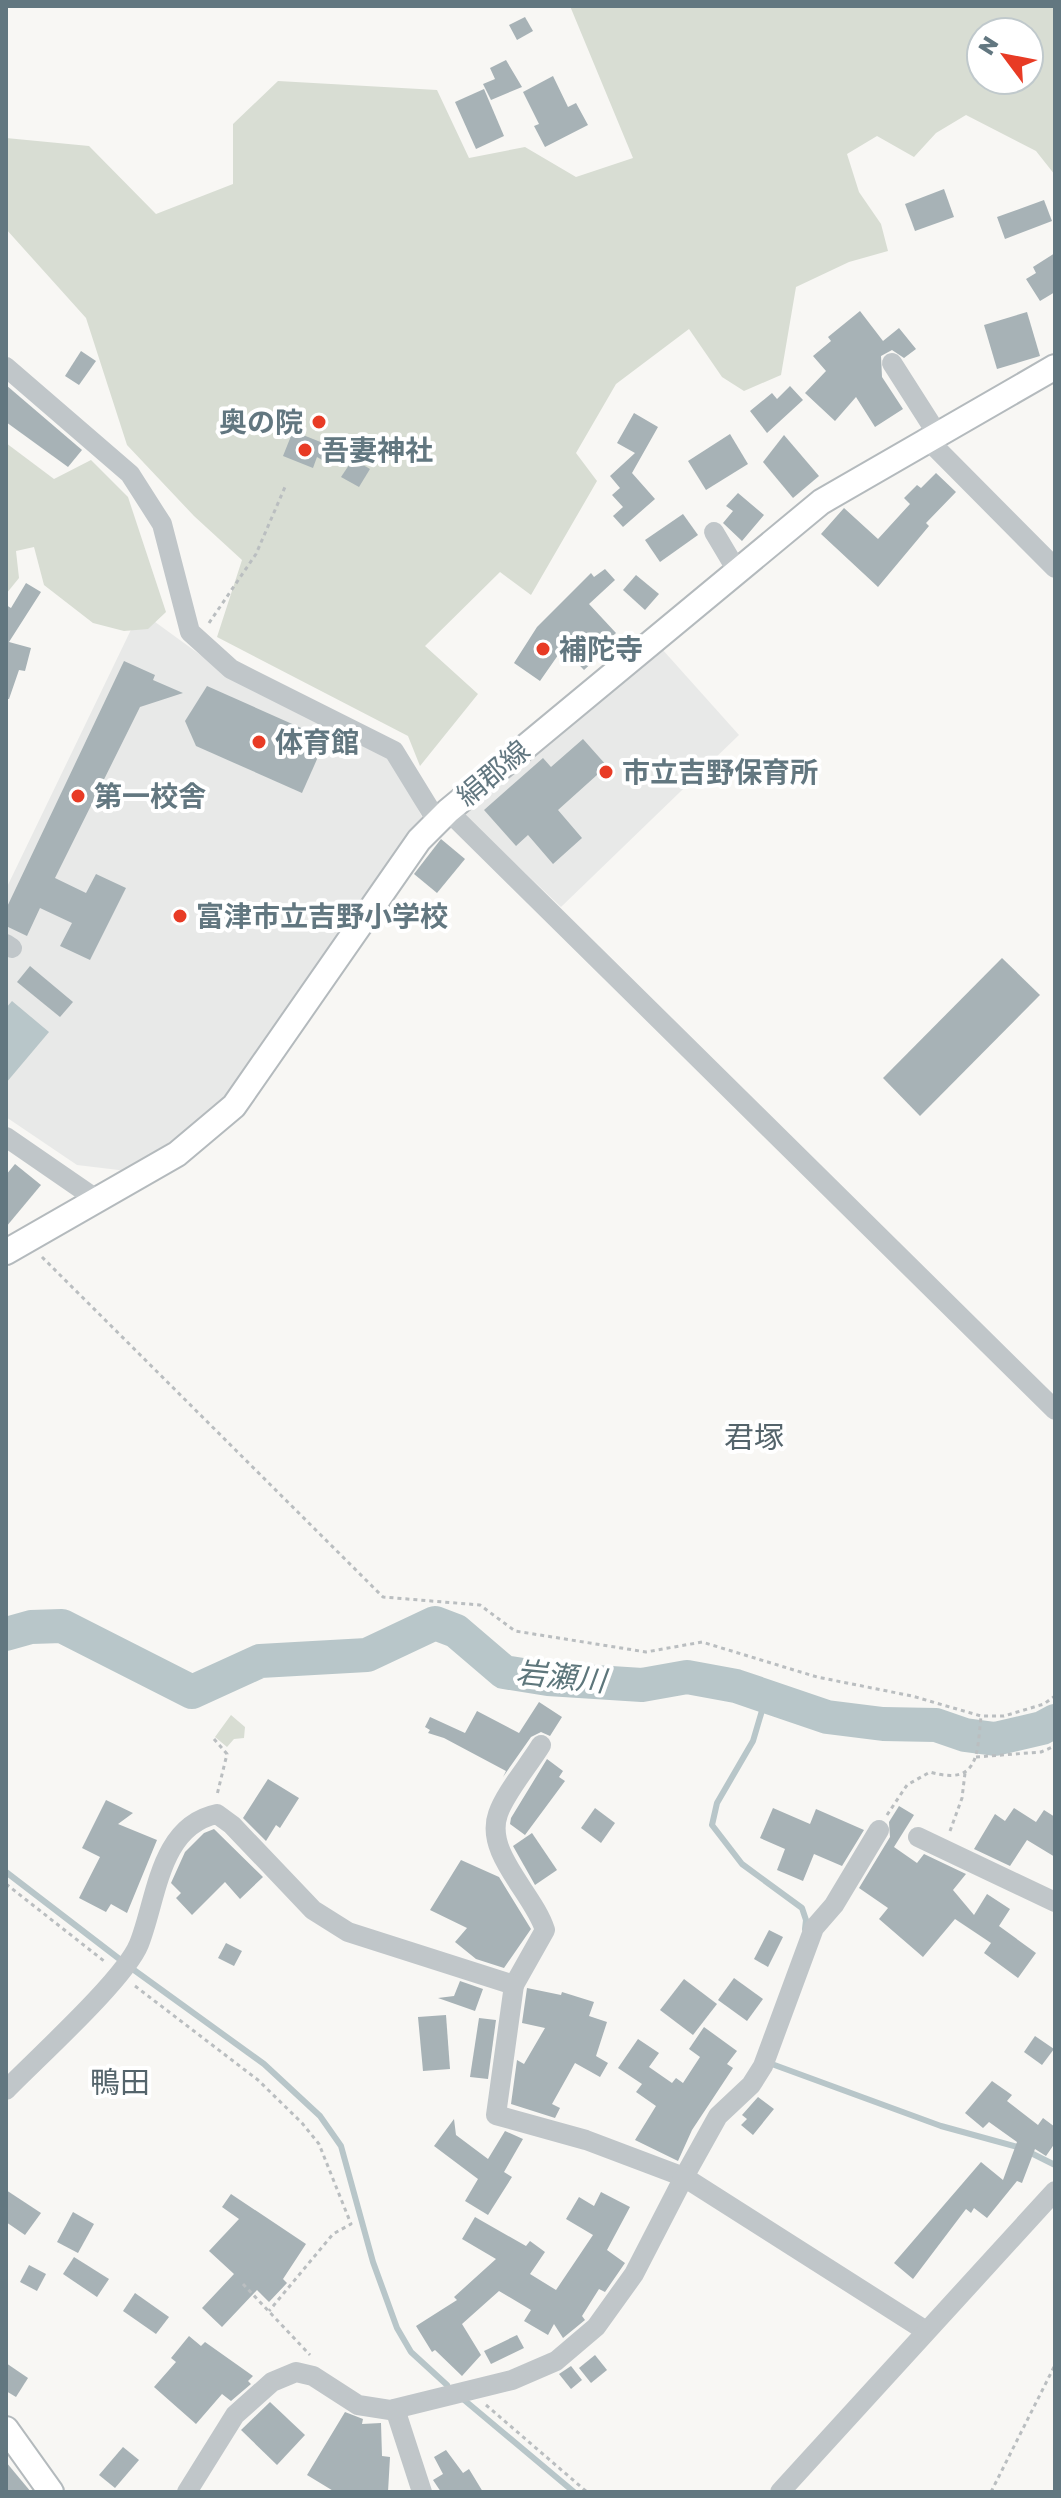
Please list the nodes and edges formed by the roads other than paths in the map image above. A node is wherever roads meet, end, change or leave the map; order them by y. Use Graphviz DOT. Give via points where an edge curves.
graph roads {
  1 [pos="892,363"];
  2 [pos="6,367"];
  3 [pos="1055,367"];
  4 [pos="931,435"];
  5 [pos="714,532"];
  6 [pos="1055,568"];
  7 [pos="736,569"];
  8 [pos="442,816"];
  9 [pos="6,1137"];
  10 [pos="96,1199"];
  11 [pos="16,1246"];
  12 [pos="1055,1410"];
  13 [pos="541,1745"];
  14 [pos="879,1830"];
  15 [pos="918,1837"];
  16 [pos="1055,1902"];
  17 [pos="514,1985"];
  18 [pos="6,2090"];
  19 [pos="684,2177"];
  20 [pos="1054,2195"];
  21 [pos="926,2331"];
  22 [pos="395,2409"];
  23 [pos="6,2429"];
  24 [pos="51,2492"];
  25 [pos="187,2492"];
  26 [pos="422,2492"];
  27 [pos="780,2492"];
  1 -- 4 [label="street"];
  2 -- 8 [label="street" via="130,474 146,496 162,524 190,632 231,669 394,751"];
  3 -- 4 [label="main road, 絹郡線"];
  4 -- 6 [label="street"];
  4 -- 7 [label="main road, 絹郡線" via="821,502"];
  5 -- 7 [label="street"];
  7 -- 8 [label="main road, 絹郡線"];
  8 -- 10 [label="main road, 絹郡線" via="419,840 234,1106 177,1154"];
  8 -- 12 [label="street"];
  9 -- 10 [label="street"];
  10 -- 11 [label="main road, 絹郡線"];
  13 -- 17 [label="street" via="498,1814 495,1842 538,1908 545,1930"];
  14 -- 19 [label="street" via="814,1928 751,2085 718,2116"];
  15 -- 16 [label="street"];
  17 -- 18 [label="street" via="348,1932 313,1910 232,1825 217,1814 199,1817 177,1839 161,1871 138,1947 124,1967"];
  17 -- 19 [label="street" via="496,2115 586,2140"];
  19 -- 21 [label="street"];
  19 -- 22 [label="street" via="634,2274 596,2327 556,2361 512,2380"];
  20 -- 21 [label="street"];
  21 -- 27 [label="street"];
  22 -- 25 [label="street" via="358,2405 296,2372 272,2382 235,2415"];
  22 -- 26 [label="street"];
  23 -- 24 [label="main road"];
}
